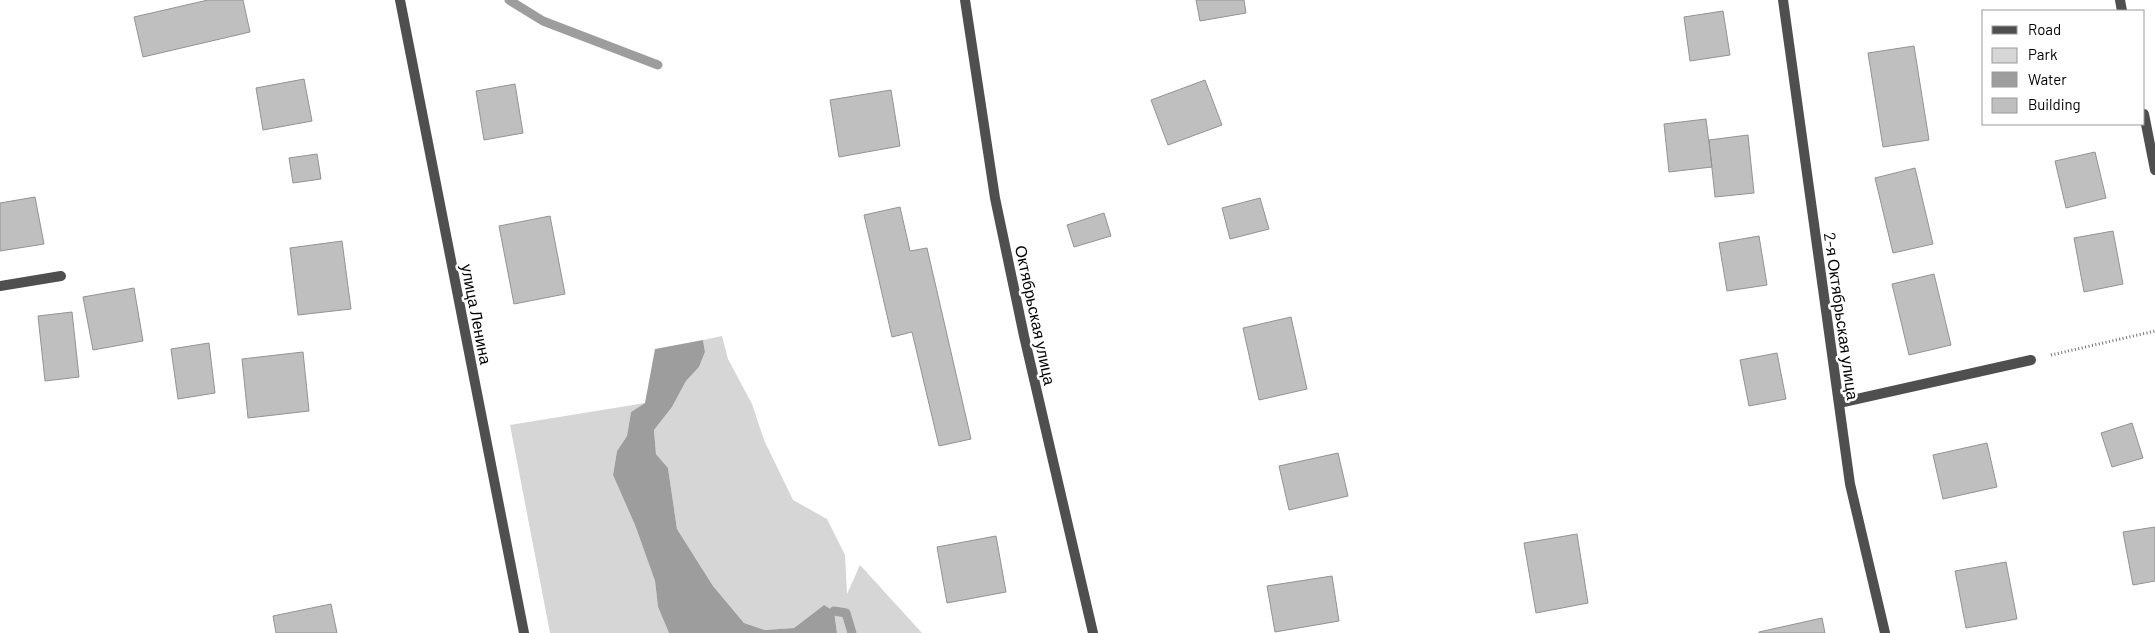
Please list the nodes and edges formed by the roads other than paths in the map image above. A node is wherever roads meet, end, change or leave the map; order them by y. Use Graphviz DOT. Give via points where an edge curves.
graph roads {
  1 [pos="400,0"];
  2 [pos="965,0"];
  3 [pos="1783,0"];
  4 [pos="2145,119"];
  5 [pos="2155,170"];
  6 [pos="61,276"];
  7 [pos="0,286"];
  8 [pos="2031,360"];
  9 [pos="1839,404"];
  10 [pos="524,633"];
  11 [pos="1094,633"];
  12 [pos="1885,633"];
  1 -- 10 [label="street, улица Ленина"];
  2 -- 11 [label="street, Октябрьская улица" via="999,216"];
  3 -- 9 [label="street, 2-я Октябрьская улица"];
  4 -- 5 [label="street"];
  6 -- 7 [label="street"];
  8 -- 9 [label="street"];
  9 -- 12 [label="street, 2-я Октябрьская улица" via="1850,484"];
}
